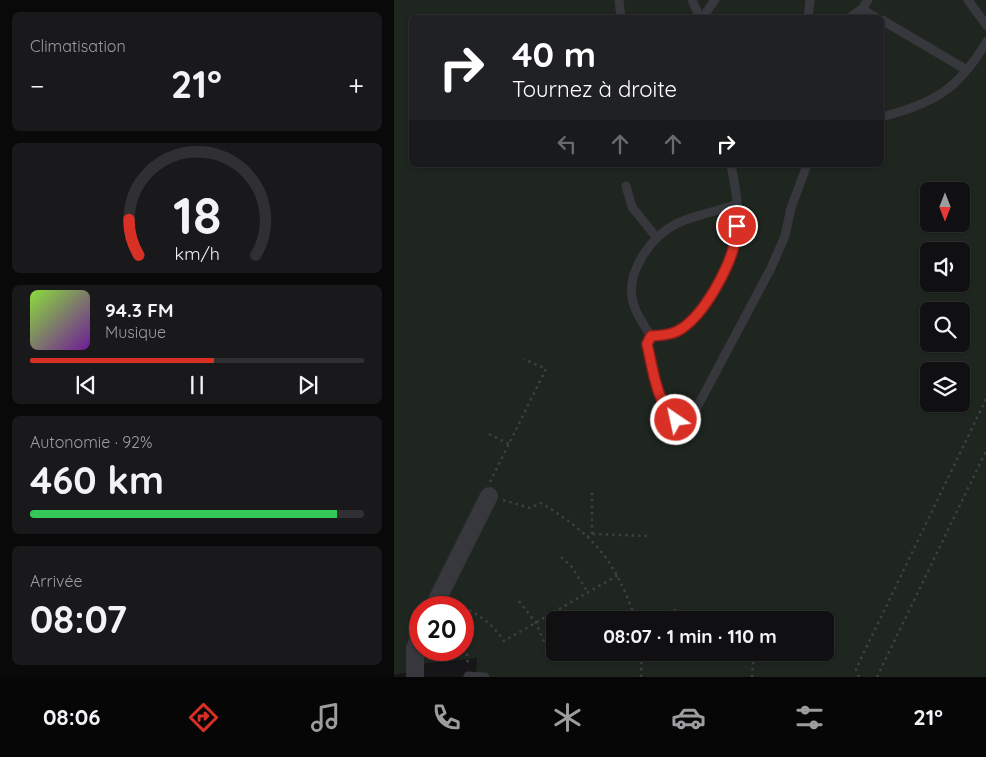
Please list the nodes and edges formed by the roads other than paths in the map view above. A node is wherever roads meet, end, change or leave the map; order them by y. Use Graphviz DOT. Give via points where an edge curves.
graph roads {
  1 [pos="619,0"];
  2 [pos="692,0"];
  3 [pos="715,0"];
  4 [pos="810,0"];
  5 [pos="868,0"];
  6 [pos="968,0"];
  7 [pos="862,9"];
  8 [pos="620,15"];
  9 [pos="699,15"];
  10 [pos="703,15"];
  11 [pos="808,15"];
  12 [pos="853,15"];
  13 [pos="871,15"];
  14 [pos="884,21"];
  15 [pos="986,26"];
  16 [pos="986,41"];
  17 [pos="965,70"];
  18 [pos="884,116"];
  19 [pos="731,167"];
  20 [pos="806,167"];
  21 [pos="626,186"];
  22 [pos="737,204"];
  23 [pos="657,238"];
  24 [pos="651,336"];
  25 [pos="489,496"];
  26 [pos="439,596"];
  27 [pos="415,661"];
  28 [pos="468,676"];
  29 [pos="415,677"];
  30 [pos="485,677"];
  1 -- 8 [label="lane"];
  2 -- 9 [label="lane"];
  3 -- 10 [label="lane"];
  4 -- 11 [label="lane"];
  5 -- 7 [label="lane"];
  6 -- 15 [label="lane"];
  7 -- 12 [label="lane"];
  7 -- 13 [label="lane"];
  14 -- 17 [label="lane"];
  16 -- 17 [label="lane"];
  17 -- 18 [label="lane" via="950,89 922,106"];
  19 -- 22 [label="lane"];
  20 -- 24 [label="lane" via="791,208 785,236 771,268 712,381 694,413 687,419 676,420 666,411 647,344"];
  21 -- 23 [label="lane" via="632,208"];
  22 -- 23 [label="lane" via="696,215 675,224"];
  22 -- 24 [label="lane" via="737,240 699,313 684,328 670,334"];
  23 -- 24 [label="lane" via="642,258 632,289 637,316"];
  25 -- 26 [label="street"];
  27 -- 29 [label="street"];
  28 -- 30 [label="lane"];
}
